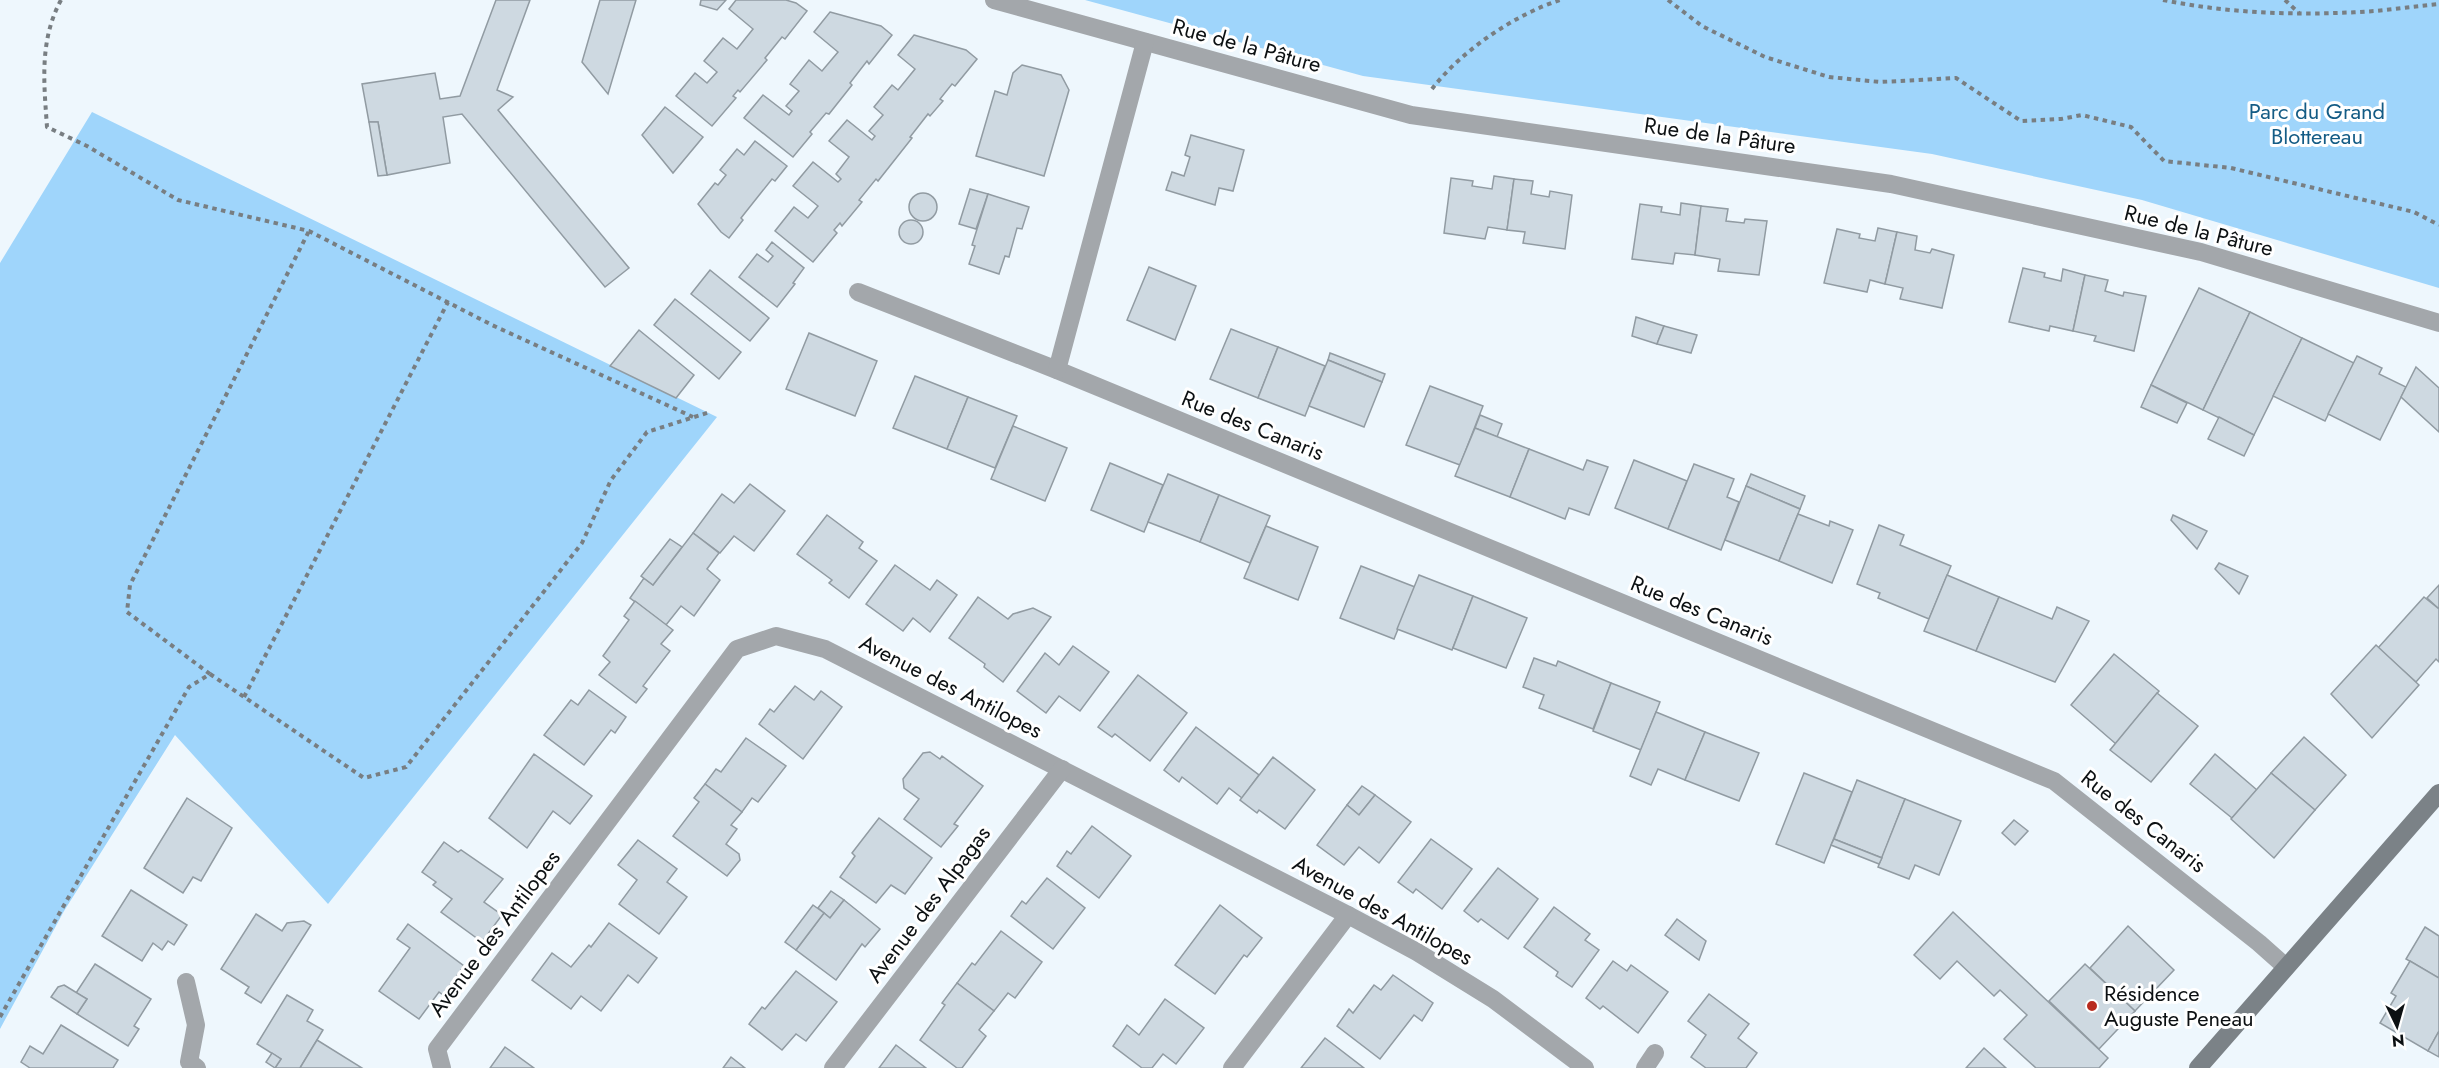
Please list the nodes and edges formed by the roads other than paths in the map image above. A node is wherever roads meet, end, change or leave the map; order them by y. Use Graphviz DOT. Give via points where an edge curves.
graph roads {
  1 [pos="994,0"];
  2 [pos="1145,42"];
  3 [pos="858,292"];
  4 [pos="2439,323"];
  5 [pos="1057,370"];
  6 [pos="1062,769"];
  7 [pos="2439,793"];
  8 [pos="1348,915"];
  9 [pos="2286,967"];
  10 [pos="186,982"];
  11 [pos="1655,1053"];
  12 [pos="191,1066"];
  13 [pos="442,1068"];
  14 [pos="833,1068"];
  15 [pos="1232,1068"];
  16 [pos="1585,1068"];
  17 [pos="1645,1068"];
  18 [pos="2198,1068"];
  1 -- 2 [label="street, Rue de la Pâture"];
  2 -- 4 [label="street, Rue de la Pâture" via="1411,115 1891,184 2201,252"];
  2 -- 5 [label="street"];
  3 -- 5 [label="street, Rue des Canaris"];
  5 -- 9 [label="street, Rue des Canaris" via="2054,781"];
  6 -- 8 [label="street, Avenue des Antilopes"];
  6 -- 13 [label="street, Avenue des Antilopes" via="825,649 776,636 737,649 437,1049"];
  6 -- 14 [label="street, Avenue des Alpagas"];
  7 -- 9 [label="street"];
  8 -- 15 [label="street"];
  8 -- 16 [label="street, Avenue des Antilopes" via="1493,999"];
  9 -- 18 [label="street"];
  10 -- 12 [label="street" via="196,1025"];
  11 -- 17 [label="street"];
}
